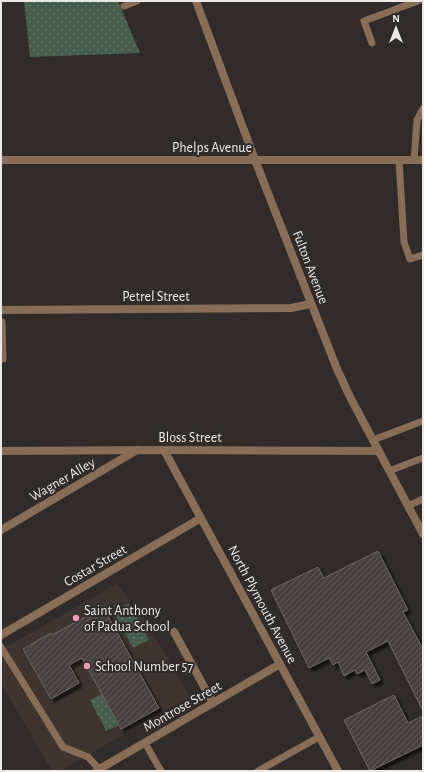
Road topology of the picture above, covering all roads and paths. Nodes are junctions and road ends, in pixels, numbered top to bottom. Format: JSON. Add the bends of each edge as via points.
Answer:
{"nodes":[{"id":1,"x":137,"y":1,"type":"edge"},
{"id":2,"x":196,"y":1,"type":"edge"},
{"id":3,"x":418,"y":1,"type":"edge"},
{"id":4,"x":124,"y":6,"type":"dead end"},
{"id":5,"x":372,"y":43,"type":"dead end"},
{"id":6,"x":423,"y":109,"type":"edge"},
{"id":7,"x":1,"y":160,"type":"edge"},
{"id":8,"x":255,"y":160,"type":"junction"},
{"id":9,"x":399,"y":160,"type":"junction"},
{"id":10,"x":419,"y":160,"type":"edge"},
{"id":11,"x":423,"y":255,"type":"edge"},
{"id":12,"x":311,"y":304,"type":"junction"},
{"id":13,"x":1,"y":310,"type":"edge"},
{"id":14,"x":2,"y":322,"type":"dead end"},
{"id":15,"x":1,"y":359,"type":"edge"},
{"id":16,"x":423,"y":421,"type":"edge"},
{"id":17,"x":373,"y":440,"type":"junction"},
{"id":18,"x":1,"y":450,"type":"edge"},
{"id":19,"x":137,"y":450,"type":"junction"},
{"id":20,"x":164,"y":450,"type":"junction"},
{"id":21,"x":379,"y":451,"type":"junction"},
{"id":22,"x":423,"y":458,"type":"edge"},
{"id":23,"x":389,"y":470,"type":"junction"},
{"id":24,"x":423,"y":499,"type":"edge"},
{"id":25,"x":408,"y":506,"type":"junction"},
{"id":26,"x":202,"y":518,"type":"junction"},
{"id":27,"x":1,"y":530,"type":"edge"},
{"id":28,"x":423,"y":534,"type":"edge"},
{"id":29,"x":174,"y":632,"type":"dead end"},
{"id":30,"x":1,"y":635,"type":"edge"},
{"id":31,"x":1,"y":647,"type":"edge"},
{"id":32,"x":280,"y":664,"type":"junction"},
{"id":33,"x":213,"y":703,"type":"junction"},
{"id":34,"x":319,"y":737,"type":"junction"},
{"id":35,"x":145,"y":743,"type":"junction"},
{"id":36,"x":160,"y":769,"type":"edge"},
{"id":37,"x":98,"y":770,"type":"edge"},
{"id":38,"x":152,"y":771,"type":"edge"},
{"id":39,"x":258,"y":771,"type":"edge"},
{"id":40,"x":338,"y":771,"type":"edge"}],
"edges":[{"from":1,"to":4,"type":"lane"},
{"from":2,"to":8,"type":"street","name":"Fulton Avenue"},
{"from":3,"to":5,"type":"lane","via":[[364,21]]},
{"from":6,"to":10,"type":"lane","via":[[417,120]]},
{"from":7,"to":8,"type":"street","name":"Phelps Avenue"},
{"from":8,"to":9,"type":"street","name":"Phelps Avenue"},
{"from":8,"to":12,"type":"street","name":"Fulton Avenue"},
{"from":9,"to":10,"type":"street","name":"Phelps Avenue"},
{"from":9,"to":11,"type":"lane","via":[[404,242],[410,259]]},
{"from":12,"to":13,"type":"street","name":"Petrel Street","via":[[291,308]]},
{"from":12,"to":17,"type":"street","name":"Fulton Avenue","via":[[350,397]]},
{"from":14,"to":15,"type":"lane"},
{"from":16,"to":17,"type":"lane"},
{"from":17,"to":21,"type":"street","name":"Fulton Avenue"},
{"from":18,"to":19,"type":"street","name":"Bloss Street"},
{"from":19,"to":20,"type":"street","name":"Bloss Street"},
{"from":19,"to":27,"type":"street","name":"Wagner Alley"},
{"from":20,"to":21,"type":"street","name":"Bloss Street"},
{"from":20,"to":26,"type":"street","name":"North Plymouth Avenue"},
{"from":21,"to":23,"type":"street","name":"Fulton Avenue"},
{"from":22,"to":23,"type":"lane"},
{"from":23,"to":25,"type":"street","name":"Fulton Avenue"},
{"from":24,"to":25,"type":"lane"},
{"from":25,"to":28,"type":"street","name":"Fulton Avenue"},
{"from":26,"to":30,"type":"street","name":"Costar Street"},
{"from":26,"to":32,"type":"street","name":"North Plymouth Avenue"},
{"from":29,"to":33,"type":"street"},
{"from":31,"to":37,"type":"lane","via":[[63,747],[88,757]]},
{"from":32,"to":33,"type":"street","name":"Montrose Street"},
{"from":32,"to":34,"type":"street","name":"North Plymouth Avenue"},
{"from":33,"to":35,"type":"street","name":"Montrose Street"},
{"from":34,"to":39,"type":"lane"},
{"from":34,"to":40,"type":"street","name":"North Plymouth Avenue"},
{"from":35,"to":36,"type":"lane"},
{"from":35,"to":37,"type":"street","name":"Montrose Street"},
{"from":36,"to":38,"type":"lane"}]}
